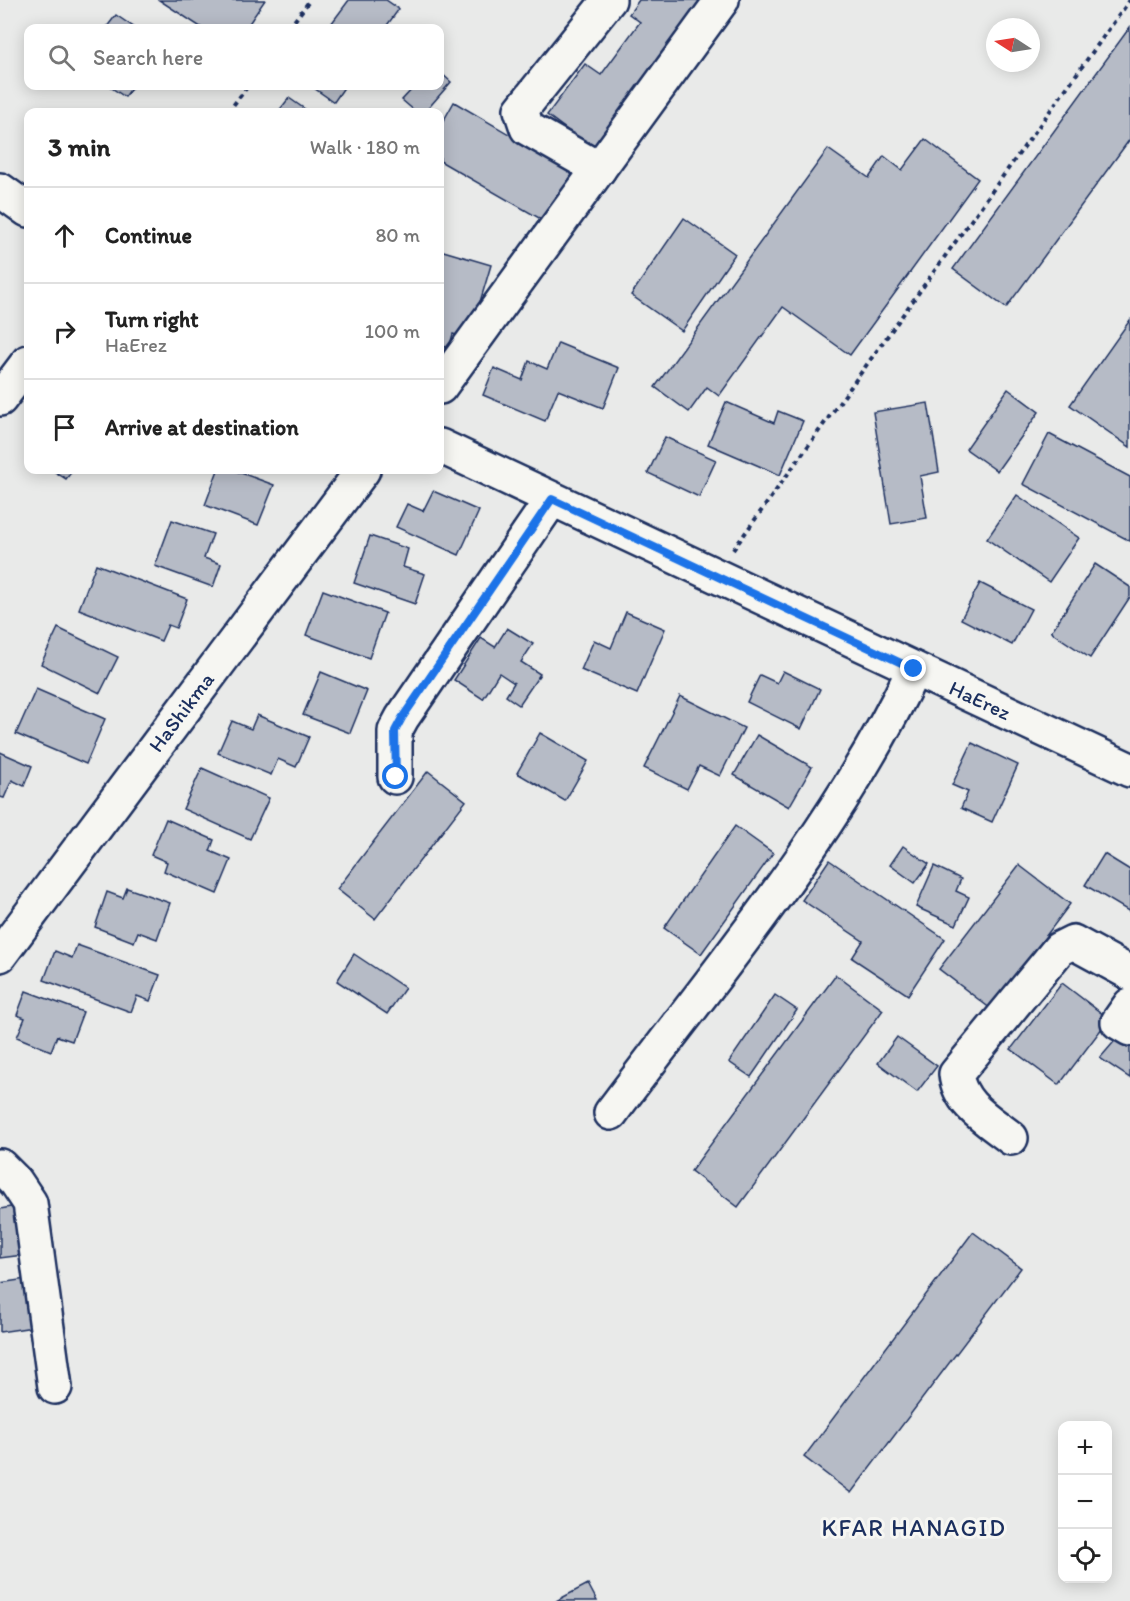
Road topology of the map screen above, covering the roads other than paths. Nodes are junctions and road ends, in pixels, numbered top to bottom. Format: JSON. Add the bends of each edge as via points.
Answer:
{"nodes":[{"id":1,"x":609,"y":0,"type":"edge"},
{"id":2,"x":722,"y":0,"type":"edge"},
{"id":3,"x":599,"y":169,"type":"junction"},
{"id":4,"x":0,"y":189,"type":"edge"},
{"id":5,"x":24,"y":207,"type":"edge"},
{"id":6,"x":24,"y":367,"type":"edge"},
{"id":7,"x":444,"y":382,"type":"edge"},
{"id":8,"x":0,"y":399,"type":"edge"},
{"id":9,"x":444,"y":448,"type":"edge"},
{"id":10,"x":360,"y":474,"type":"edge"},
{"id":11,"x":552,"y":499,"type":"junction"},
{"id":12,"x":914,"y":669,"type":"junction"},
{"id":13,"x":1130,"y":770,"type":"edge"},
{"id":14,"x":396,"y":777,"type":"dead end"},
{"id":15,"x":0,"y":955,"type":"edge"},
{"id":16,"x":1130,"y":973,"type":"edge"},
{"id":17,"x":1130,"y":1005,"type":"edge"},
{"id":18,"x":1130,"y":1029,"type":"edge"},
{"id":19,"x":611,"y":1113,"type":"dead end"},
{"id":20,"x":1011,"y":1138,"type":"dead end"},
{"id":21,"x":0,"y":1166,"type":"edge"},
{"id":22,"x":55,"y":1387,"type":"dead end"}],
"edges":[{"from":1,"to":3,"type":"street","via":[[521,110],[527,128]]},
{"from":2,"to":3,"type":"street"},
{"from":3,"to":7,"type":"street"},
{"from":4,"to":5,"type":"street"},
{"from":6,"to":8,"type":"street"},
{"from":9,"to":11,"type":"street","name":"HaErez"},
{"from":10,"to":15,"type":"street","name":"HaShikma"},
{"from":11,"to":12,"type":"street","name":"HaErez"},
{"from":11,"to":14,"type":"street","via":[[402,718],[395,731]]},
{"from":12,"to":13,"type":"street","name":"HaErez"},
{"from":12,"to":19,"type":"street","via":[[831,817]]},
{"from":16,"to":20,"type":"street","via":[[1073,942],[1059,949],[956,1074],[957,1087],[968,1104]]},
{"from":17,"to":18,"type":"street","via":[[1118,1022]]},
{"from":21,"to":22,"type":"street","via":[[30,1203]]}]}
